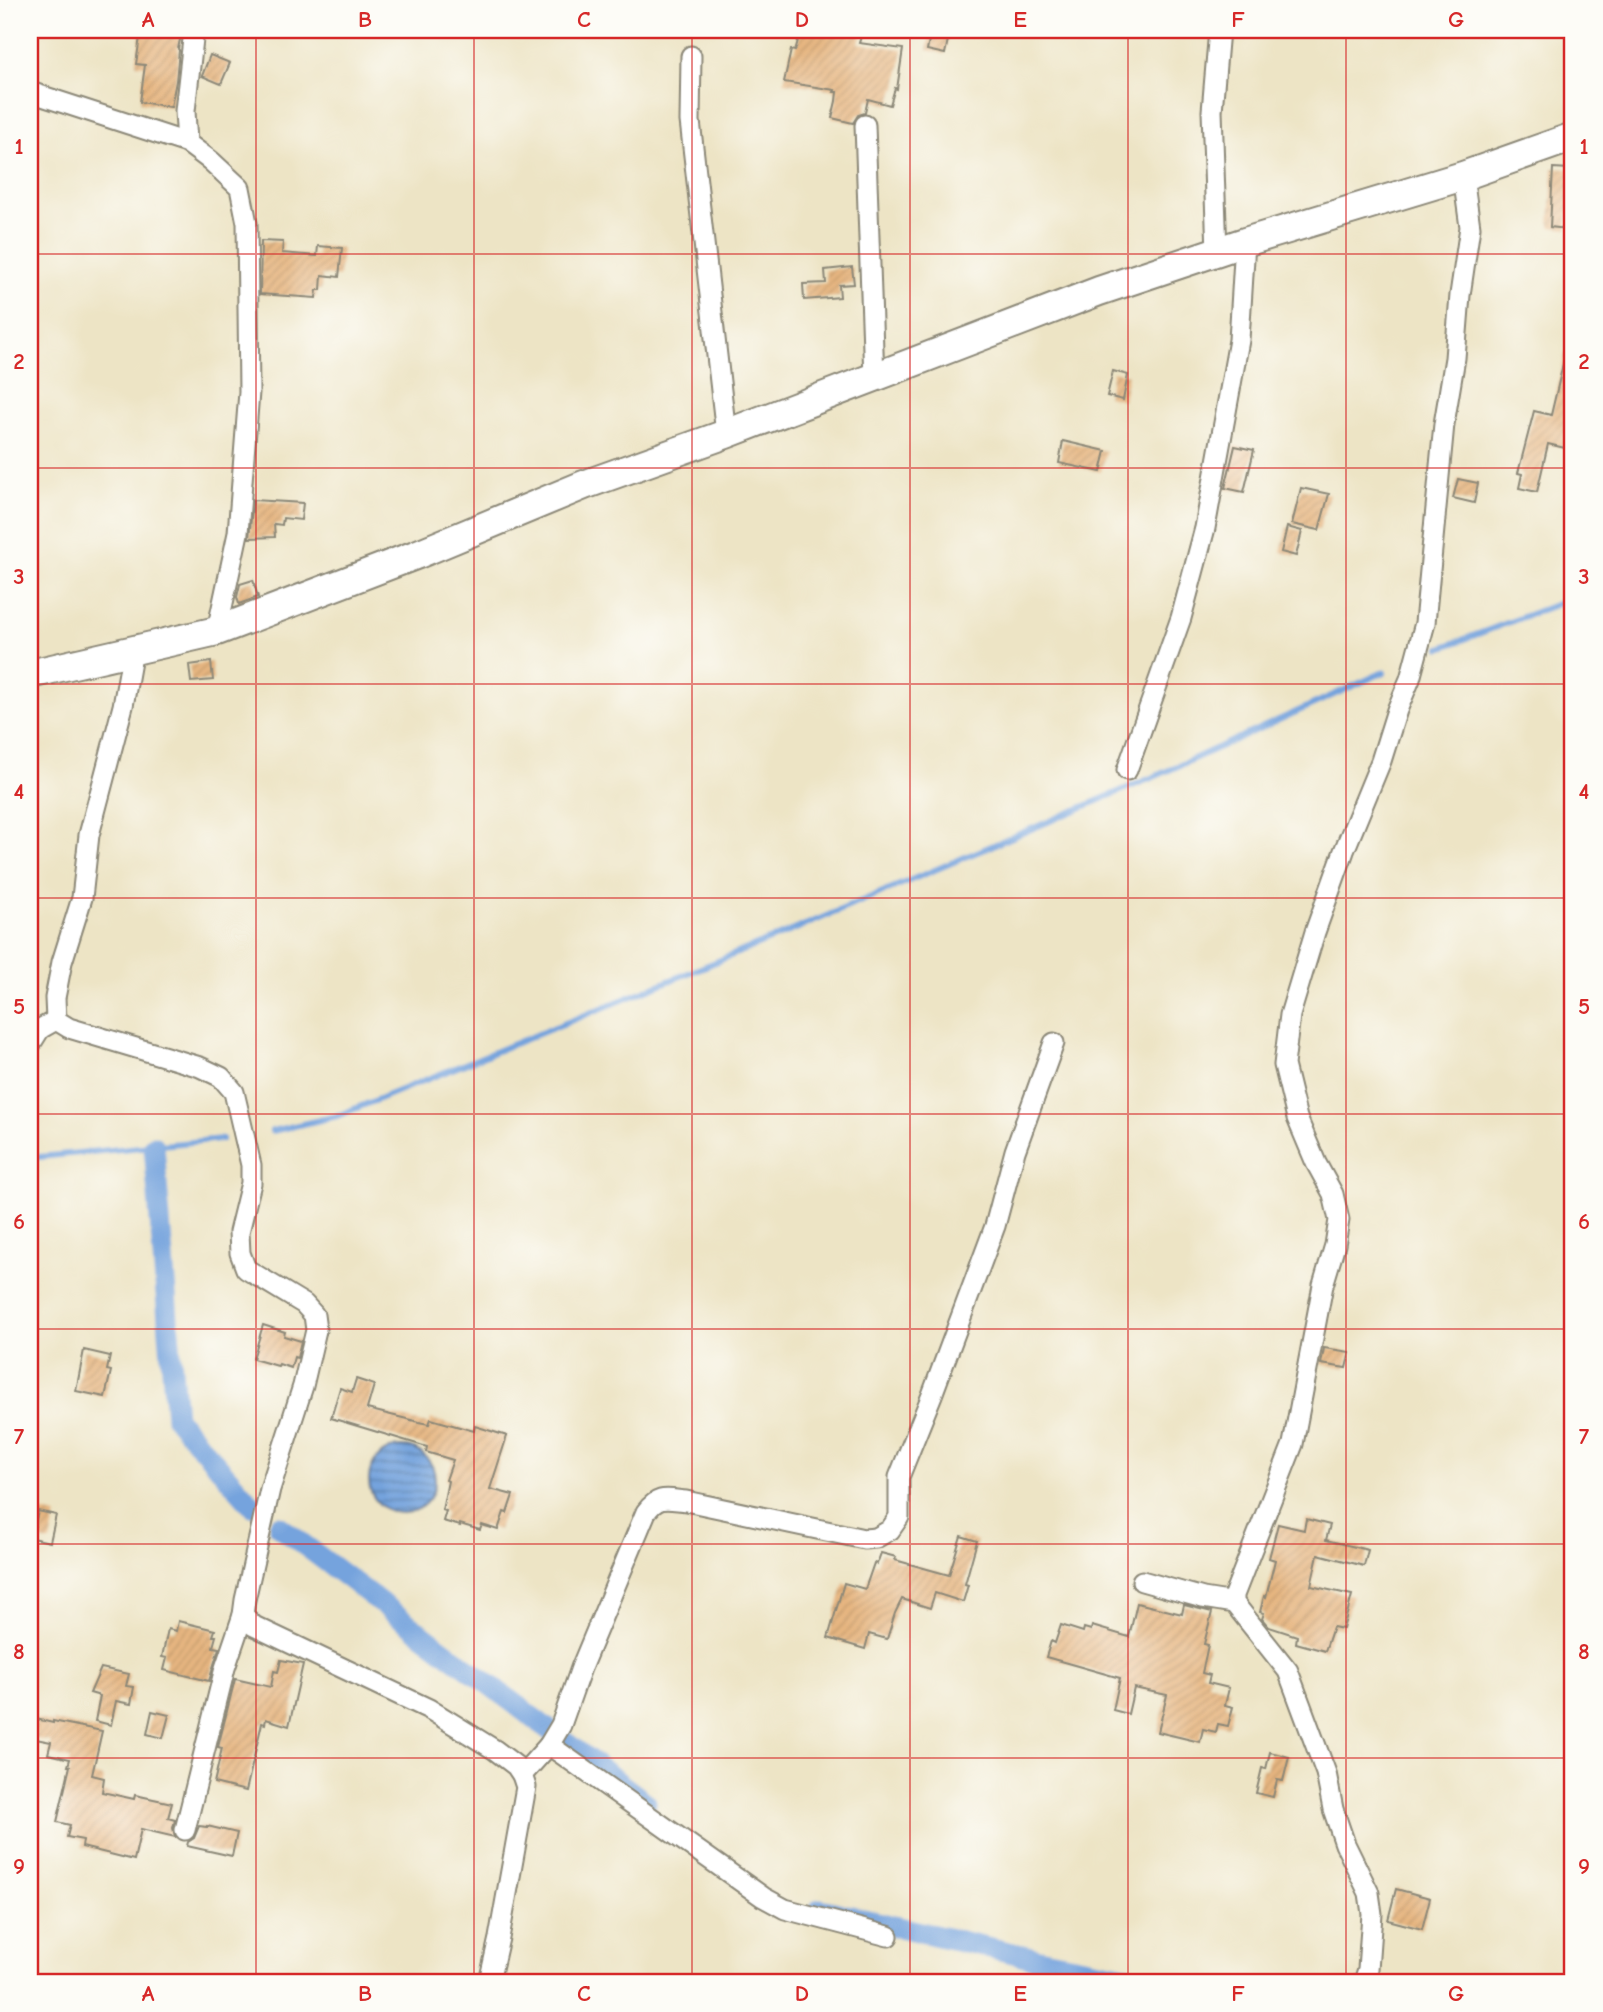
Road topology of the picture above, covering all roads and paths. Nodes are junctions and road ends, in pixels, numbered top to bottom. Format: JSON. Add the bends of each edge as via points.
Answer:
{"nodes":[{"id":1,"x":194,"y":30,"type":"edge"},
{"id":2,"x":1219,"y":30,"type":"edge"},
{"id":3,"x":691,"y":56,"type":"dead end"},
{"id":4,"x":30,"y":92,"type":"edge"},
{"id":5,"x":865,"y":125,"type":"dead end"},
{"id":6,"x":1573,"y":138,"type":"edge"},
{"id":7,"x":187,"y":144,"type":"junction"},
{"id":8,"x":1463,"y":176,"type":"junction"},
{"id":9,"x":1245,"y":242,"type":"junction"},
{"id":10,"x":1217,"y":252,"type":"junction"},
{"id":11,"x":874,"y":378,"type":"junction"},
{"id":12,"x":726,"y":434,"type":"junction"},
{"id":13,"x":217,"y":631,"type":"junction"},
{"id":14,"x":133,"y":650,"type":"junction"},
{"id":15,"x":30,"y":674,"type":"edge"},
{"id":16,"x":1127,"y":770,"type":"dead end"},
{"id":17,"x":56,"y":1020,"type":"junction"},
{"id":18,"x":1054,"y":1043,"type":"dead end"},
{"id":19,"x":30,"y":1045,"type":"edge"},
{"id":20,"x":1142,"y":1581,"type":"dead end"},
{"id":21,"x":1234,"y":1603,"type":"junction"},
{"id":22,"x":243,"y":1615,"type":"junction"},
{"id":23,"x":554,"y":1736,"type":"junction"},
{"id":24,"x":522,"y":1775,"type":"junction"},
{"id":25,"x":185,"y":1830,"type":"dead end"},
{"id":26,"x":888,"y":1936,"type":"dead end"},
{"id":27,"x":489,"y":1982,"type":"edge"},
{"id":28,"x":1364,"y":1982,"type":"edge"}],
"edges":[{"from":1,"to":7,"type":"street","via":[[185,111]]},
{"from":2,"to":10,"type":"street","via":[[1212,111]]},
{"from":3,"to":12,"type":"street","via":[[690,121]]},
{"from":4,"to":7,"type":"street"},
{"from":5,"to":11,"type":"street"},
{"from":6,"to":8,"type":"street"},
{"from":7,"to":13,"type":"street","via":[[240,188],[247,223],[249,392],[237,533]]},
{"from":8,"to":9,"type":"street"},
{"from":8,"to":21,"type":"street","via":[[1470,227],[1444,424],[1425,623],[1381,761],[1315,932],[1290,1015],[1284,1065],[1297,1118],[1334,1194],[1339,1220],[1335,1245],[1293,1444]]},
{"from":9,"to":10,"type":"street"},
{"from":9,"to":16,"type":"street","via":[[1238,340],[1205,528],[1181,618]]},
{"from":10,"to":11,"type":"street","via":[[1098,291]]},
{"from":11,"to":12,"type":"street"},
{"from":12,"to":13,"type":"street","via":[[584,485]]},
{"from":13,"to":14,"type":"street"},
{"from":14,"to":15,"type":"street"},
{"from":14,"to":17,"type":"street","via":[[89,835],[82,898],[62,962]]},
{"from":17,"to":19,"type":"street","via":[[40,1029]]},
{"from":17,"to":22,"type":"street","via":[[221,1077],[234,1093],[251,1165],[239,1232],[246,1269],[304,1304],[314,1315],[316,1330],[303,1386],[270,1489]]},
{"from":18,"to":23,"type":"street","via":[[1015,1151],[995,1226],[899,1477],[899,1517],[890,1530],[864,1539],[686,1501],[653,1502]]},
{"from":20,"to":21,"type":"street"},
{"from":21,"to":28,"type":"street","via":[[1288,1671],[1326,1773],[1345,1844],[1369,1893],[1372,1914]]},
{"from":22,"to":24,"type":"street","via":[[254,1626],[429,1709],[495,1750]]},
{"from":22,"to":25,"type":"street","via":[[225,1668]]},
{"from":23,"to":24,"type":"street"},
{"from":23,"to":26,"type":"street","via":[[763,1897],[785,1909]]},
{"from":24,"to":27,"type":"street","via":[[526,1787]]}]}
